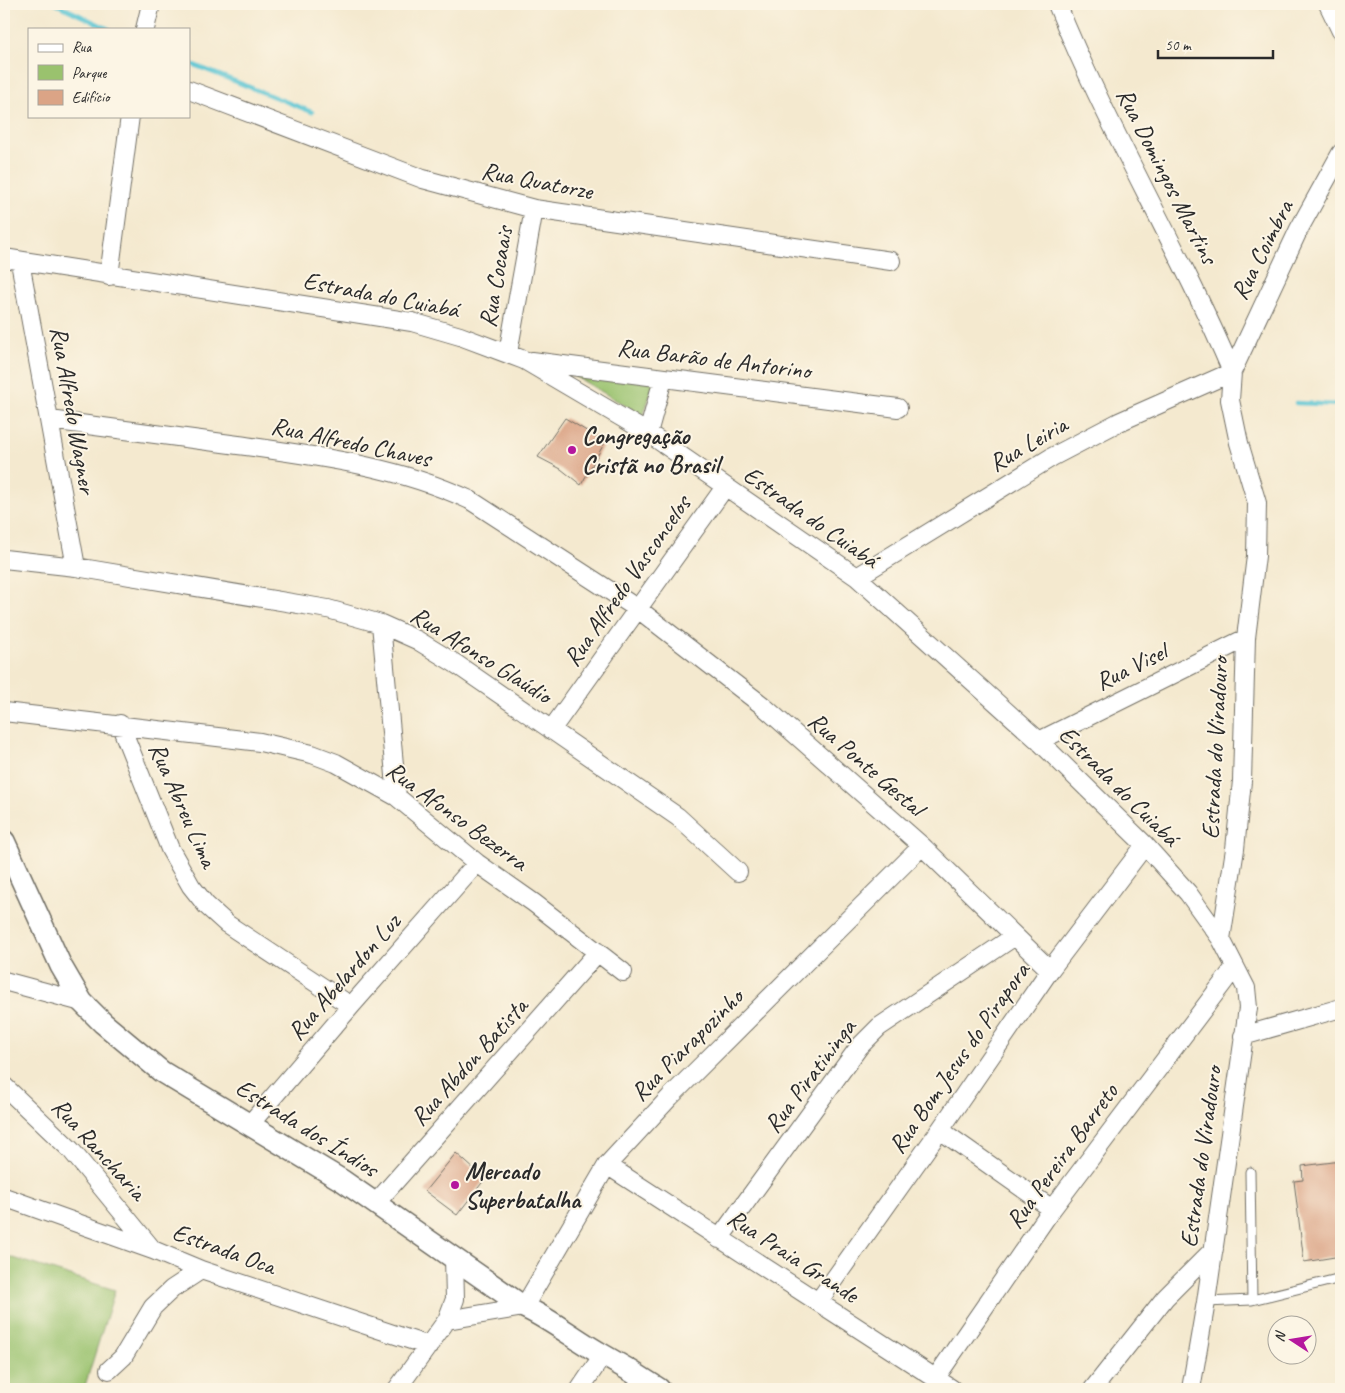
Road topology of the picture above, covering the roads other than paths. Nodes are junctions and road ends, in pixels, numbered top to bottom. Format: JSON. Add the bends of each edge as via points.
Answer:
{"nodes":[{"id":1,"x":151,"y":4,"type":"edge"},
{"id":2,"x":1056,"y":4,"type":"edge"},
{"id":3,"x":1328,"y":4,"type":"edge"},
{"id":4,"x":145,"y":28,"type":"edge"},
{"id":5,"x":1341,"y":32,"type":"edge"},
{"id":6,"x":190,"y":90,"type":"edge"},
{"id":7,"x":130,"y":118,"type":"edge"},
{"id":8,"x":1341,"y":153,"type":"edge"},
{"id":9,"x":534,"y":209,"type":"junction"},
{"id":10,"x":12,"y":260,"type":"edge"},
{"id":11,"x":891,"y":261,"type":"dead end"},
{"id":12,"x":109,"y":276,"type":"junction"},
{"id":13,"x":516,"y":356,"type":"junction"},
{"id":14,"x":1232,"y":372,"type":"junction"},
{"id":15,"x":663,"y":378,"type":"junction"},
{"id":16,"x":898,"y":408,"type":"dead end"},
{"id":17,"x":50,"y":420,"type":"junction"},
{"id":18,"x":648,"y":433,"type":"junction"},
{"id":19,"x":725,"y":487,"type":"junction"},
{"id":20,"x":4,"y":559,"type":"edge"},
{"id":21,"x":76,"y":567,"type":"junction"},
{"id":22,"x":857,"y":577,"type":"junction"},
{"id":23,"x":638,"y":609,"type":"junction"},
{"id":24,"x":381,"y":624,"type":"junction"},
{"id":25,"x":1246,"y":638,"type":"junction"},
{"id":26,"x":4,"y":712,"type":"edge"},
{"id":27,"x":120,"y":724,"type":"junction"},
{"id":28,"x":552,"y":730,"type":"junction"},
{"id":29,"x":1038,"y":741,"type":"junction"},
{"id":30,"x":397,"y":797,"type":"junction"},
{"id":31,"x":4,"y":841,"type":"edge"},
{"id":32,"x":1145,"y":845,"type":"junction"},
{"id":33,"x":922,"y":846,"type":"junction"},
{"id":34,"x":477,"y":863,"type":"junction"},
{"id":35,"x":738,"y":872,"type":"dead end"},
{"id":36,"x":1015,"y":936,"type":"junction"},
{"id":37,"x":1221,"y":939,"type":"junction"},
{"id":38,"x":598,"y":952,"type":"junction"},
{"id":39,"x":1235,"y":967,"type":"junction"},
{"id":40,"x":1050,"y":970,"type":"junction"},
{"id":41,"x":623,"y":972,"type":"dead end"},
{"id":42,"x":4,"y":981,"type":"edge"},
{"id":43,"x":82,"y":1002,"type":"junction"},
{"id":44,"x":351,"y":1006,"type":"junction"},
{"id":45,"x":1341,"y":1008,"type":"edge"},
{"id":46,"x":1243,"y":1036,"type":"junction"},
{"id":47,"x":4,"y":1086,"type":"edge"},
{"id":48,"x":250,"y":1124,"type":"junction"},
{"id":49,"x":940,"y":1130,"type":"junction"},
{"id":50,"x":607,"y":1165,"type":"junction"},
{"id":51,"x":1250,"y":1172,"type":"dead end"},
{"id":52,"x":4,"y":1196,"type":"edge"},
{"id":53,"x":375,"y":1204,"type":"junction"},
{"id":54,"x":1052,"y":1209,"type":"junction"},
{"id":55,"x":719,"y":1239,"type":"junction"},
{"id":56,"x":1214,"y":1249,"type":"junction"},
{"id":57,"x":153,"y":1250,"type":"junction"},
{"id":58,"x":454,"y":1257,"type":"junction"},
{"id":59,"x":201,"y":1270,"type":"junction"},
{"id":60,"x":1341,"y":1278,"type":"edge"},
{"id":61,"x":1252,"y":1300,"type":"junction"},
{"id":62,"x":818,"y":1302,"type":"junction"},
{"id":63,"x":1206,"y":1302,"type":"junction"},
{"id":64,"x":524,"y":1307,"type":"junction"},
{"id":65,"x":448,"y":1320,"type":"junction"},
{"id":66,"x":429,"y":1346,"type":"junction"},
{"id":67,"x":604,"y":1355,"type":"junction"},
{"id":68,"x":109,"y":1370,"type":"dead end"},
{"id":69,"x":935,"y":1379,"type":"junction"},
{"id":70,"x":396,"y":1389,"type":"edge"},
{"id":71,"x":580,"y":1389,"type":"edge"},
{"id":72,"x":660,"y":1389,"type":"edge"},
{"id":73,"x":952,"y":1389,"type":"edge"},
{"id":74,"x":1093,"y":1389,"type":"edge"},
{"id":75,"x":1191,"y":1389,"type":"edge"}],
"edges":[{"from":1,"to":4,"type":"street"},
{"from":2,"to":14,"type":"street","name":"Rua Domingos Martins","via":[[1077,53],[1170,236]]},
{"from":3,"to":5,"type":"street"},
{"from":6,"to":9,"type":"street","name":"Rua Quatorze","via":[[423,179]]},
{"from":7,"to":12,"type":"street"},
{"from":8,"to":14,"type":"street","name":"Rua Coimbra","via":[[1299,229]]},
{"from":9,"to":11,"type":"street","name":"Rua Quatorze"},
{"from":9,"to":13,"type":"street","name":"Rua Cocaais"},
{"from":10,"to":12,"type":"street","name":"Estrada do Cuiabá"},
{"from":10,"to":17,"type":"street","name":"Rua Alfredo Wagner"},
{"from":12,"to":13,"type":"street","name":"Estrada do Cuiabá","via":[[412,322]]},
{"from":13,"to":15,"type":"street","name":"Rua Barão de Antorino"},
{"from":13,"to":18,"type":"street","name":"Estrada do Cuiabá"},
{"from":14,"to":22,"type":"street","name":"Rua Leiria","via":[[1119,422],[1052,457]]},
{"from":14,"to":25,"type":"street","name":"Estrada do Viradouro","via":[[1230,400],[1257,503],[1256,556]]},
{"from":15,"to":16,"type":"street","name":"Rua Barão de Antorino"},
{"from":15,"to":18,"type":"street"},
{"from":17,"to":21,"type":"street","name":"Rua Alfredo Wagner"},
{"from":17,"to":23,"type":"street","name":"Rua Alfredo Chaves","via":[[269,449],[372,466],[410,476],[470,500]]},
{"from":18,"to":19,"type":"street","name":"Estrada do Cuiabá"},
{"from":19,"to":22,"type":"street","name":"Estrada do Cuiabá"},
{"from":19,"to":23,"type":"street","name":"Rua Alfredo Vasconcelos"},
{"from":20,"to":21,"type":"street","name":"Rua Afonso Glaúdio"},
{"from":21,"to":24,"type":"street","name":"Rua Afonso Glaúdio","via":[[328,609]]},
{"from":22,"to":29,"type":"street","name":"Estrada do Cuiabá"},
{"from":23,"to":28,"type":"street","name":"Rua Alfredo Vasconcelos"},
{"from":23,"to":33,"type":"street","name":"Rua Ponte Gestal","via":[[762,705]]},
{"from":24,"to":28,"type":"street","name":"Rua Afonso Glaúdio","via":[[417,640],[456,664]]},
{"from":24,"to":30,"type":"street"},
{"from":25,"to":29,"type":"street","name":"Rua Visel"},
{"from":25,"to":37,"type":"street","name":"Estrada do Viradouro","via":[[1242,781]]},
{"from":26,"to":27,"type":"street","name":"Rua Afonso Bezerra"},
{"from":27,"to":30,"type":"street","name":"Rua Afonso Bezerra","via":[[295,749],[336,764]]},
{"from":27,"to":44,"type":"street","name":"Rua Abreu Lima","via":[[170,848],[191,886],[206,905],[242,935]]},
{"from":28,"to":35,"type":"street","name":"Rua Afonso Glaúdio","via":[[678,817]]},
{"from":29,"to":32,"type":"street","name":"Estrada do Cuiabá"},
{"from":30,"to":34,"type":"street","name":"Rua Afonso Bezerra"},
{"from":31,"to":43,"type":"street","name":"Estrada dos Índios","via":[[61,966]]},
{"from":32,"to":37,"type":"street","name":"Estrada do Cuiabá","via":[[1188,893]]},
{"from":32,"to":40,"type":"street","name":"Rua Bom Jesus do Pirapora"},
{"from":33,"to":36,"type":"street","name":"Rua Ponte Gestal"},
{"from":33,"to":50,"type":"street","name":"Rua Piarapozinho","via":[[670,1097]]},
{"from":34,"to":38,"type":"street","name":"Rua Afonso Bezerra"},
{"from":34,"to":44,"type":"street","name":"Rua Abelardon Luz"},
{"from":36,"to":40,"type":"street","name":"Rua Ponte Gestal"},
{"from":36,"to":55,"type":"street","name":"Rua Piratininga","via":[[879,1027],[860,1047]]},
{"from":37,"to":39,"type":"street","name":"Estrada do Viradouro"},
{"from":38,"to":41,"type":"street","name":"Rua Afonso Bezerra"},
{"from":38,"to":53,"type":"street","name":"Rua Abdon Batista"},
{"from":39,"to":46,"type":"street","name":"Estrada do Viradouro","via":[[1246,988],[1248,1008]]},
{"from":39,"to":54,"type":"street","name":"Rua Pereira Barreto"},
{"from":40,"to":49,"type":"street","name":"Rua Bom Jesus do Pirapora"},
{"from":42,"to":43,"type":"street"},
{"from":43,"to":48,"type":"street","name":"Estrada dos Índios","via":[[162,1072]]},
{"from":44,"to":48,"type":"street","name":"Rua Abelardon Luz"},
{"from":45,"to":46,"type":"street"},
{"from":46,"to":56,"type":"street","name":"Estrada do Viradouro"},
{"from":47,"to":57,"type":"street","name":"Rua Rancharia","via":[[71,1150]]},
{"from":48,"to":53,"type":"street","name":"Estrada dos Índios"},
{"from":49,"to":54,"type":"street"},
{"from":49,"to":62,"type":"street","name":"Rua Bom Jesus do Pirapora"},
{"from":50,"to":55,"type":"street","name":"Rua Praia Grande"},
{"from":50,"to":64,"type":"street","name":"Rua Piarapozinho"},
{"from":51,"to":61,"type":"lane"},
{"from":52,"to":57,"type":"street","name":"Estrada Oca"},
{"from":53,"to":58,"type":"street","name":"Estrada dos Índios"},
{"from":54,"to":69,"type":"street","name":"Rua Pereira Barreto"},
{"from":55,"to":62,"type":"street","name":"Rua Praia Grande"},
{"from":56,"to":63,"type":"street","name":"Estrada do Viradouro"},
{"from":56,"to":74,"type":"street","via":[[1165,1298]]},
{"from":57,"to":59,"type":"street","name":"Estrada Oca"},
{"from":58,"to":64,"type":"street","name":"Estrada dos Índios"},
{"from":58,"to":65,"type":"street","via":[[455,1299]]},
{"from":59,"to":66,"type":"street","name":"Estrada Oca"},
{"from":59,"to":68,"type":"street","via":[[172,1289],[153,1307],[124,1357]]},
{"from":60,"to":61,"type":"lane"},
{"from":61,"to":63,"type":"lane"},
{"from":62,"to":69,"type":"street","name":"Rua Praia Grande"},
{"from":63,"to":75,"type":"street","name":"Estrada do Viradouro"},
{"from":64,"to":65,"type":"street"},
{"from":64,"to":67,"type":"street","name":"Estrada dos Índios"},
{"from":65,"to":66,"type":"street"},
{"from":66,"to":70,"type":"street"},
{"from":67,"to":71,"type":"street"},
{"from":67,"to":72,"type":"street","name":"Estrada dos Índios"},
{"from":69,"to":73,"type":"street","name":"Rua Praia Grande"}]}
